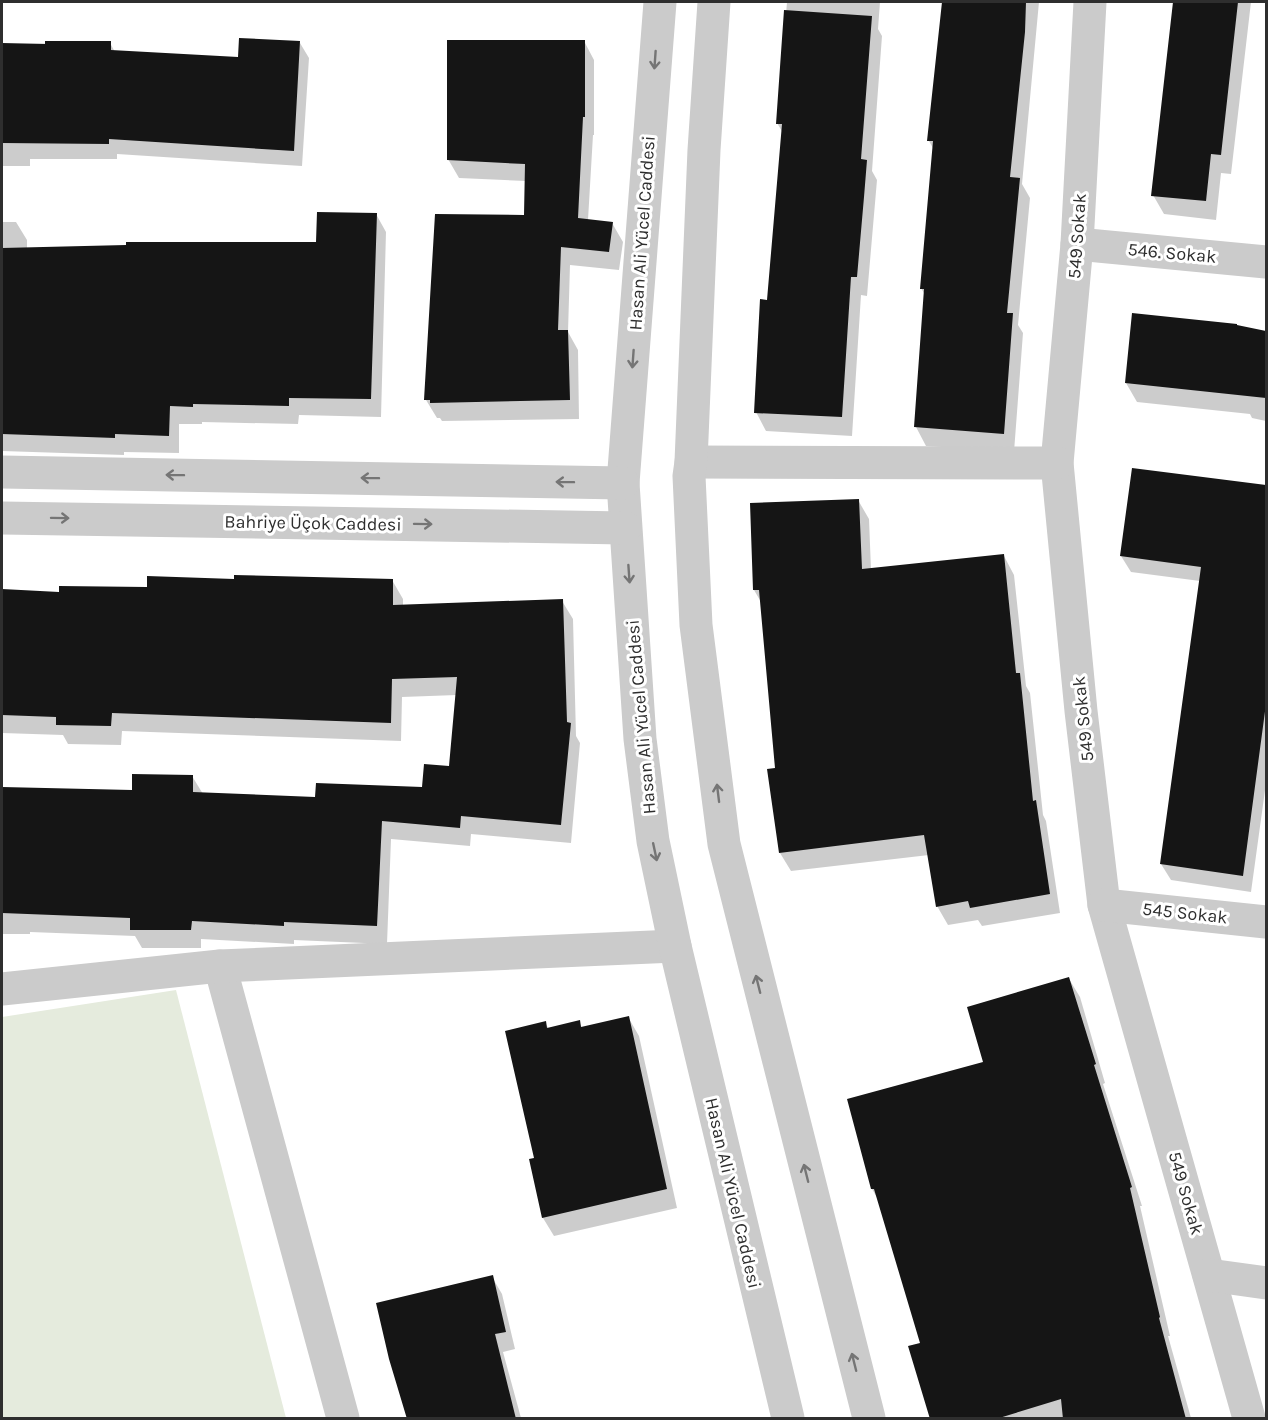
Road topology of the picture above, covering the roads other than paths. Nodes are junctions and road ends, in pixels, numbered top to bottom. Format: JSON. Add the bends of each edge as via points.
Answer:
{"nodes":[{"id":1,"x":660,"y":2,"type":"edge"},
{"id":2,"x":714,"y":2,"type":"edge"},
{"id":3,"x":1090,"y":2,"type":"edge"},
{"id":4,"x":1077,"y":244,"type":"junction"},
{"id":5,"x":1266,"y":262,"type":"edge"},
{"id":6,"x":691,"y":462,"type":"junction"},
{"id":7,"x":1057,"y":463,"type":"junction"},
{"id":8,"x":2,"y":472,"type":"edge"},
{"id":9,"x":623,"y":483,"type":"junction"},
{"id":10,"x":2,"y":518,"type":"edge"},
{"id":11,"x":625,"y":528,"type":"junction"},
{"id":12,"x":1104,"y":905,"type":"junction"},
{"id":13,"x":1266,"y":922,"type":"edge"},
{"id":14,"x":675,"y":946,"type":"junction"},
{"id":15,"x":220,"y":966,"type":"junction"},
{"id":16,"x":2,"y":989,"type":"edge"},
{"id":17,"x":1209,"y":1275,"type":"junction"},
{"id":18,"x":1266,"y":1283,"type":"edge"},
{"id":19,"x":343,"y":1419,"type":"edge"},
{"id":20,"x":788,"y":1419,"type":"edge"},
{"id":21,"x":869,"y":1419,"type":"edge"},
{"id":22,"x":1249,"y":1419,"type":"edge"}],
"edges":[{"from":1,"to":9,"type":"street","name":"Hasan Ali Yücel Caddesi","one_way":true},
{"from":2,"to":6,"type":"street"},
{"from":3,"to":4,"type":"street","name":"549 Sokak"},
{"from":4,"to":5,"type":"street","name":"546. Sokak"},
{"from":4,"to":7,"type":"street","name":"549 Sokak"},
{"from":6,"to":7,"type":"street"},
{"from":21,"to":6,"type":"street","one_way":true,"via":[[724,844],[696,625],[689,500]]},
{"from":7,"to":12,"type":"street","name":"549 Sokak"},
{"from":9,"to":8,"type":"street","one_way":true},
{"from":9,"to":11,"type":"street","name":"Hasan Ali Yücel Caddesi"},
{"from":10,"to":11,"type":"street","name":"Bahriye Üçok Caddesi","one_way":true},
{"from":11,"to":14,"type":"street","name":"Hasan Ali Yücel Caddesi","one_way":true,"via":[[640,739],[653,841]]},
{"from":12,"to":13,"type":"street","name":"545 Sokak"},
{"from":12,"to":17,"type":"street","name":"549 Sokak"},
{"from":14,"to":15,"type":"street"},
{"from":14,"to":20,"type":"street","name":"Hasan Ali Yücel Caddesi"},
{"from":15,"to":16,"type":"street"},
{"from":15,"to":19,"type":"street"},
{"from":17,"to":18,"type":"street"},
{"from":17,"to":22,"type":"street","name":"549 Sokak"}]}
